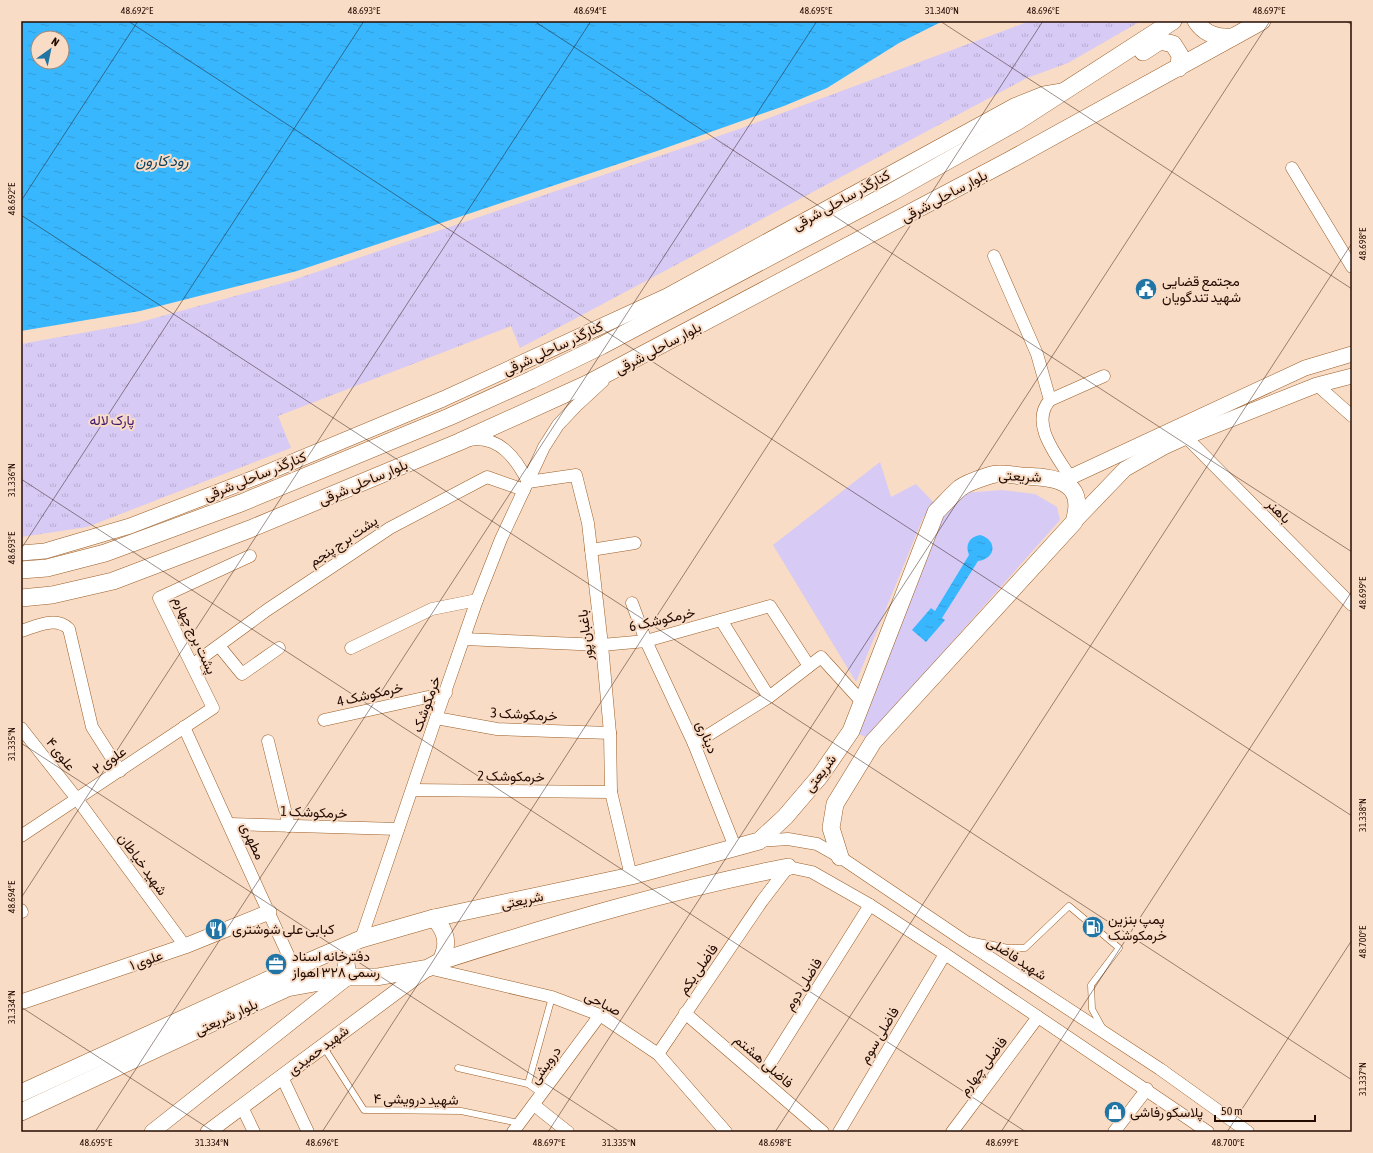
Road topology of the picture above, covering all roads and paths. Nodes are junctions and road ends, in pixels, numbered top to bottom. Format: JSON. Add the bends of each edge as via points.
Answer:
{"nodes":[{"id":1,"x":1173,"y":21,"type":"edge"},
{"id":2,"x":1196,"y":21,"type":"edge"},
{"id":3,"x":1262,"y":21,"type":"edge"},
{"id":4,"x":1233,"y":37,"type":"junction"},
{"id":5,"x":1179,"y":68,"type":"junction"},
{"id":6,"x":1079,"y":80,"type":"junction"},
{"id":7,"x":1062,"y":91,"type":"junction"},
{"id":8,"x":1292,"y":168,"type":"dead end"},
{"id":9,"x":994,"y":256,"type":"dead end"},
{"id":10,"x":1352,"y":267,"type":"edge"},
{"id":11,"x":1352,"y":354,"type":"edge"},
{"id":12,"x":524,"y":360,"type":"junction"},
{"id":13,"x":1306,"y":368,"type":"junction"},
{"id":14,"x":615,"y":371,"type":"junction"},
{"id":15,"x":1104,"y":376,"type":"dead end"},
{"id":16,"x":1352,"y":376,"type":"edge"},
{"id":17,"x":531,"y":380,"type":"junction"},
{"id":18,"x":1317,"y":385,"type":"junction"},
{"id":19,"x":1050,"y":400,"type":"junction"},
{"id":20,"x":1352,"y":416,"type":"edge"},
{"id":21,"x":1186,"y":437,"type":"junction"},
{"id":22,"x":459,"y":442,"type":"junction"},
{"id":23,"x":1066,"y":479,"type":"junction"},
{"id":24,"x":526,"y":486,"type":"junction"},
{"id":25,"x":1074,"y":522,"type":"junction"},
{"id":26,"x":635,"y":543,"type":"dead end"},
{"id":27,"x":591,"y":550,"type":"junction"},
{"id":28,"x":21,"y":553,"type":"edge"},
{"id":29,"x":250,"y":556,"type":"dead end"},
{"id":30,"x":21,"y":570,"type":"edge"},
{"id":31,"x":21,"y":598,"type":"edge"},
{"id":32,"x":477,"y":600,"type":"junction"},
{"id":33,"x":632,"y":603,"type":"dead end"},
{"id":34,"x":1352,"y":605,"type":"edge"},
{"id":35,"x":721,"y":620,"type":"junction"},
{"id":36,"x":21,"y":631,"type":"edge"},
{"id":37,"x":464,"y":639,"type":"junction"},
{"id":38,"x":646,"y":641,"type":"junction"},
{"id":39,"x":602,"y":645,"type":"junction"},
{"id":40,"x":219,"y":646,"type":"junction"},
{"id":41,"x":279,"y":648,"type":"dead end"},
{"id":42,"x":351,"y":648,"type":"dead end"},
{"id":43,"x":192,"y":665,"type":"junction"},
{"id":44,"x":809,"y":666,"type":"junction"},
{"id":45,"x":446,"y":692,"type":"junction"},
{"id":46,"x":769,"y":697,"type":"junction"},
{"id":47,"x":862,"y":702,"type":"junction"},
{"id":48,"x":213,"y":708,"type":"joint"},
{"id":49,"x":436,"y":718,"type":"junction"},
{"id":50,"x":324,"y":720,"type":"dead end"},
{"id":51,"x":184,"y":727,"type":"junction"},
{"id":52,"x":21,"y":728,"type":"edge"},
{"id":53,"x":610,"y":733,"type":"junction"},
{"id":54,"x":268,"y":741,"type":"dead end"},
{"id":55,"x":694,"y":744,"type":"junction"},
{"id":56,"x":120,"y":771,"type":"junction"},
{"id":57,"x":412,"y":790,"type":"junction"},
{"id":58,"x":611,"y":792,"type":"junction"},
{"id":59,"x":77,"y":799,"type":"junction"},
{"id":60,"x":229,"y":824,"type":"junction"},
{"id":61,"x":289,"y":826,"type":"junction"},
{"id":62,"x":398,"y":829,"type":"junction"},
{"id":63,"x":21,"y":836,"type":"edge"},
{"id":64,"x":759,"y":841,"type":"junction"},
{"id":65,"x":735,"y":847,"type":"junction"},
{"id":66,"x":840,"y":857,"type":"junction"},
{"id":67,"x":788,"y":867,"type":"junction"},
{"id":68,"x":631,"y":876,"type":"junction"},
{"id":69,"x":742,"y":876,"type":"junction"},
{"id":70,"x":762,"y":900,"type":"junction"},
{"id":71,"x":870,"y":905,"type":"junction"},
{"id":72,"x":269,"y":912,"type":"junction"},
{"id":73,"x":434,"y":918,"type":"junction"},
{"id":74,"x":960,"y":938,"type":"junction"},
{"id":75,"x":355,"y":942,"type":"junction"},
{"id":76,"x":185,"y":946,"type":"junction"},
{"id":77,"x":945,"y":954,"type":"junction"},
{"id":78,"x":434,"y":965,"type":"junction"},
{"id":79,"x":294,"y":968,"type":"junction"},
{"id":80,"x":348,"y":977,"type":"junction"},
{"id":81,"x":552,"y":997,"type":"junction"},
{"id":82,"x":21,"y":1002,"type":"edge"},
{"id":83,"x":685,"y":1014,"type":"junction"},
{"id":84,"x":600,"y":1016,"type":"junction"},
{"id":85,"x":1038,"y":1017,"type":"junction"},
{"id":86,"x":1106,"y":1034,"type":"junction"},
{"id":87,"x":323,"y":1046,"type":"junction"},
{"id":88,"x":658,"y":1054,"type":"junction"},
{"id":89,"x":458,"y":1068,"type":"dead end"},
{"id":90,"x":282,"y":1077,"type":"junction"},
{"id":91,"x":761,"y":1078,"type":"junction"},
{"id":92,"x":528,"y":1084,"type":"junction"},
{"id":93,"x":1148,"y":1089,"type":"junction"},
{"id":94,"x":21,"y":1093,"type":"edge"},
{"id":95,"x":542,"y":1094,"type":"junction"},
{"id":96,"x":534,"y":1105,"type":"junction"},
{"id":97,"x":242,"y":1107,"type":"junction"},
{"id":98,"x":21,"y":1112,"type":"edge"},
{"id":99,"x":516,"y":1128,"type":"edge"},
{"id":100,"x":152,"y":1132,"type":"edge"},
{"id":101,"x":208,"y":1132,"type":"edge"},
{"id":102,"x":254,"y":1132,"type":"edge"},
{"id":103,"x":308,"y":1132,"type":"edge"},
{"id":104,"x":568,"y":1132,"type":"edge"},
{"id":105,"x":726,"y":1132,"type":"edge"},
{"id":106,"x":823,"y":1132,"type":"edge"},
{"id":107,"x":839,"y":1132,"type":"edge"},
{"id":108,"x":952,"y":1132,"type":"edge"},
{"id":109,"x":1114,"y":1132,"type":"edge"},
{"id":110,"x":1208,"y":1132,"type":"edge"},
{"id":111,"x":1248,"y":1132,"type":"edge"}],
"edges":[{"from":1,"to":6,"type":"main road","name":"بلوار ساحلی شرقی"},
{"from":2,"to":4,"type":"main road","via":[[1206,33],[1219,38]]},
{"from":3,"to":4,"type":"main road","name":"بلوار ساحلی شرقی"},
{"from":4,"to":5,"type":"main road","name":"بلوار ساحلی شرقی"},
{"from":5,"to":6,"type":"main road","via":[[1181,61],[1178,49],[1172,44],[1160,41],[1108,72]]},
{"from":5,"to":14,"type":"main road","name":"بلوار ساحلی شرقی"},
{"from":6,"to":7,"type":"main road","name":"بلوار ساحلی شرقی"},
{"from":7,"to":12,"type":"street","name":"کنارگذر ساحلی شرقی","via":[[1044,94],[1014,106],[667,296]]},
{"from":7,"to":17,"type":"main road","name":"بلوار ساحلی شرقی","via":[[1018,121],[892,192],[601,346]]},
{"from":8,"to":10,"type":"street"},
{"from":9,"to":19,"type":"street","via":[[1037,354]]},
{"from":11,"to":13,"type":"street"},
{"from":12,"to":17,"type":"street"},
{"from":12,"to":28,"type":"street","name":"کنارگذر ساحلی شرقی","via":[[443,399],[130,526],[45,551]]},
{"from":13,"to":18,"type":"street"},
{"from":13,"to":23,"type":"street"},
{"from":14,"to":22,"type":"main road","name":"بلوار ساحلی شرقی"},
{"from":14,"to":24,"type":"street","name":"خرمکوشک","via":[[558,425],[544,447]]},
{"from":15,"to":19,"type":"street"},
{"from":16,"to":18,"type":"street","name":"شریعتی"},
{"from":17,"to":30,"type":"main road","name":"بلوار ساحلی شرقی","via":[[449,417],[234,506],[105,553],[47,568]]},
{"from":18,"to":20,"type":"street"},
{"from":18,"to":21,"type":"street","name":"شریعتی"},
{"from":19,"to":23,"type":"street","via":[[1044,407],[1043,425]]},
{"from":21,"to":25,"type":"street","name":"شریعتی","via":[[1125,469]]},
{"from":21,"to":34,"type":"street","name":"باهنر"},
{"from":22,"to":24,"type":"street","via":[[477,439],[496,443],[511,453]]},
{"from":22,"to":31,"type":"main road","name":"بلوار ساحلی شرقی","via":[[250,529],[113,581],[52,595]]},
{"from":23,"to":25,"type":"main road","name":"شریعتی","via":[[1076,499],[1078,511]]},
{"from":23,"to":47,"type":"main road","name":"شریعتی","via":[[993,474],[961,488],[936,512]]},
{"from":24,"to":27,"type":"street","name":"باغبان پور","via":[[576,475],[588,524]]},
{"from":24,"to":32,"type":"street","name":"خرمکوشک","via":[[501,539]]},
{"from":24,"to":40,"type":"street","name":"پشت برج پنجم","via":[[487,477],[390,528],[267,610]]},
{"from":25,"to":66,"type":"main road","name":"شریعتی","via":[[873,742],[835,804],[831,828]]},
{"from":26,"to":27,"type":"street"},
{"from":27,"to":39,"type":"street","name":"باغبان پور"},
{"from":29,"to":43,"type":"street","name":"پشت برج چهارم","via":[[160,598]]},
{"from":32,"to":37,"type":"street","name":"خرمکوشک"},
{"from":32,"to":42,"type":"street","via":[[432,609]]},
{"from":33,"to":38,"type":"street","name":"دیناری"},
{"from":35,"to":38,"type":"street","name":"خرمکوشک 6"},
{"from":35,"to":44,"type":"street","name":"خرمکوشک 6","via":[[770,606]]},
{"from":35,"to":46,"type":"street"},
{"from":36,"to":56,"type":"street","via":[[55,622],[64,624],[69,629],[92,727]]},
{"from":37,"to":39,"type":"street","name":"خرمکوشک 6"},
{"from":37,"to":45,"type":"street","name":"خرمکوشک"},
{"from":38,"to":39,"type":"street","name":"خرمکوشک 6"},
{"from":38,"to":55,"type":"street","name":"دیناری"},
{"from":39,"to":53,"type":"street","name":"باغبان پور"},
{"from":40,"to":41,"type":"street","via":[[242,674]]},
{"from":40,"to":43,"type":"street","name":"پشت برج پنجم"},
{"from":43,"to":48,"type":"street","name":"پشت برج چهارم"},
{"from":44,"to":46,"type":"street"},
{"from":44,"to":47,"type":"street","via":[[820,657]]},
{"from":45,"to":49,"type":"street","name":"خرمکوشک"},
{"from":45,"to":50,"type":"street","name":"خرمکوشک 4"},
{"from":46,"to":55,"type":"street"},
{"from":47,"to":64,"type":"main road","name":"شریعتی","via":[[851,731],[820,776],[786,817]]},
{"from":48,"to":51,"type":"street","name":"علوی ۲"},
{"from":49,"to":53,"type":"street","name":"خرمکوشک 3","via":[[497,729]]},
{"from":49,"to":57,"type":"street","name":"خرمکوشک"},
{"from":51,"to":56,"type":"street","name":"علوی ۲"},
{"from":51,"to":60,"type":"street","name":"مطهری"},
{"from":52,"to":59,"type":"street","name":"علوی ۴"},
{"from":53,"to":58,"type":"street","name":"باغبان پور"},
{"from":54,"to":61,"type":"street"},
{"from":55,"to":65,"type":"street","name":"دیناری"},
{"from":56,"to":59,"type":"street","name":"علوی ۲"},
{"from":57,"to":58,"type":"street","name":"خرمکوشک 2"},
{"from":57,"to":62,"type":"street","name":"خرمکوشک"},
{"from":58,"to":68,"type":"street","name":"باغبان پور"},
{"from":59,"to":63,"type":"street","name":"علوی ۲"},
{"from":59,"to":76,"type":"street","name":"شهید خیاطان"},
{"from":60,"to":61,"type":"street","name":"خرمکوشک 1"},
{"from":60,"to":72,"type":"street","name":"مطهری"},
{"from":61,"to":62,"type":"street","name":"خرمکوشک 1"},
{"from":62,"to":75,"type":"street","name":"خرمکوشک"},
{"from":64,"to":65,"type":"main road","name":"شریعتی"},
{"from":64,"to":66,"type":"street","name":"شهید فاضلی","via":[[788,839],[817,844]]},
{"from":65,"to":68,"type":"main road","name":"شریعتی"},
{"from":66,"to":74,"type":"street","name":"شهید فاضلی"},
{"from":67,"to":69,"type":"main road"},
{"from":67,"to":70,"type":"street","name":"فاضلی یکم"},
{"from":67,"to":71,"type":"street","via":[[812,872]]},
{"from":68,"to":73,"type":"main road","name":"شریعتی"},
{"from":69,"to":70,"type":"street","via":[[759,879],[763,884]]},
{"from":69,"to":78,"type":"main road","via":[[578,918]]},
{"from":70,"to":83,"type":"street","name":"فاضلی یکم"},
{"from":71,"to":77,"type":"street"},
{"from":71,"to":91,"type":"street","name":"فاضلی دوم"},
{"from":72,"to":76,"type":"street","name":"علوی ۱"},
{"from":72,"to":79,"type":"street","name":"مطهری"},
{"from":73,"to":75,"type":"main road","name":"بلوار شریعتی"},
{"from":73,"to":78,"type":"main road","via":[[442,927],[446,938],[446,950]]},
{"from":74,"to":86,"type":"street","name":"شهید فاضلی"},
{"from":74,"to":86,"type":"lane","via":[[1008,948],[1025,948],[1069,906],[1119,948],[1091,985],[1092,1009]]},
{"from":75,"to":79,"type":"main road","name":"بلوار شریعتی"},
{"from":75,"to":80,"type":"main road","via":[[346,963]]},
{"from":76,"to":82,"type":"street","name":"علوی ۱"},
{"from":77,"to":85,"type":"street"},
{"from":77,"to":107,"type":"street","name":"فاضلی سوم"},
{"from":78,"to":80,"type":"main road","name":"بلوار شریعتی","via":[[377,976]]},
{"from":78,"to":81,"type":"street","name":"صباحی"},
{"from":78,"to":87,"type":"street","name":"شهید حمیدی"},
{"from":79,"to":94,"type":"main road","name":"بلوار شریعتی"},
{"from":80,"to":98,"type":"main road","name":"بلوار شریعتی","via":[[287,988]]},
{"from":80,"to":100,"type":"street"},
{"from":81,"to":84,"type":"street","name":"صباحی"},
{"from":81,"to":92,"type":"lane"},
{"from":83,"to":88,"type":"street","name":"فاضلی یکم"},
{"from":83,"to":91,"type":"street","name":"فاضلی هشتم"},
{"from":84,"to":88,"type":"street","name":"صباحی"},
{"from":84,"to":95,"type":"street","name":"درویشی"},
{"from":85,"to":93,"type":"street"},
{"from":85,"to":108,"type":"street","name":"فاضلی چهارم"},
{"from":86,"to":111,"type":"street","name":"شهید فاضلی"},
{"from":87,"to":90,"type":"street","name":"شهید حمیدی"},
{"from":87,"to":99,"type":"lane","name":"شهید درویشی ۴","via":[[364,1110],[461,1112]]},
{"from":88,"to":105,"type":"street","name":"صباحی"},
{"from":89,"to":92,"type":"lane"},
{"from":90,"to":97,"type":"street","name":"شهید حمیدی"},
{"from":90,"to":103,"type":"street"},
{"from":91,"to":106,"type":"street","name":"فاضلی هشتم"},
{"from":92,"to":95,"type":"lane"},
{"from":93,"to":109,"type":"street"},
{"from":93,"to":110,"type":"street"},
{"from":95,"to":96,"type":"street","name":"درویشی"},
{"from":96,"to":99,"type":"street","name":"درویشی"},
{"from":96,"to":104,"type":"street"},
{"from":97,"to":101,"type":"street","name":"شهید حمیدی"},
{"from":97,"to":102,"type":"street"}]}
